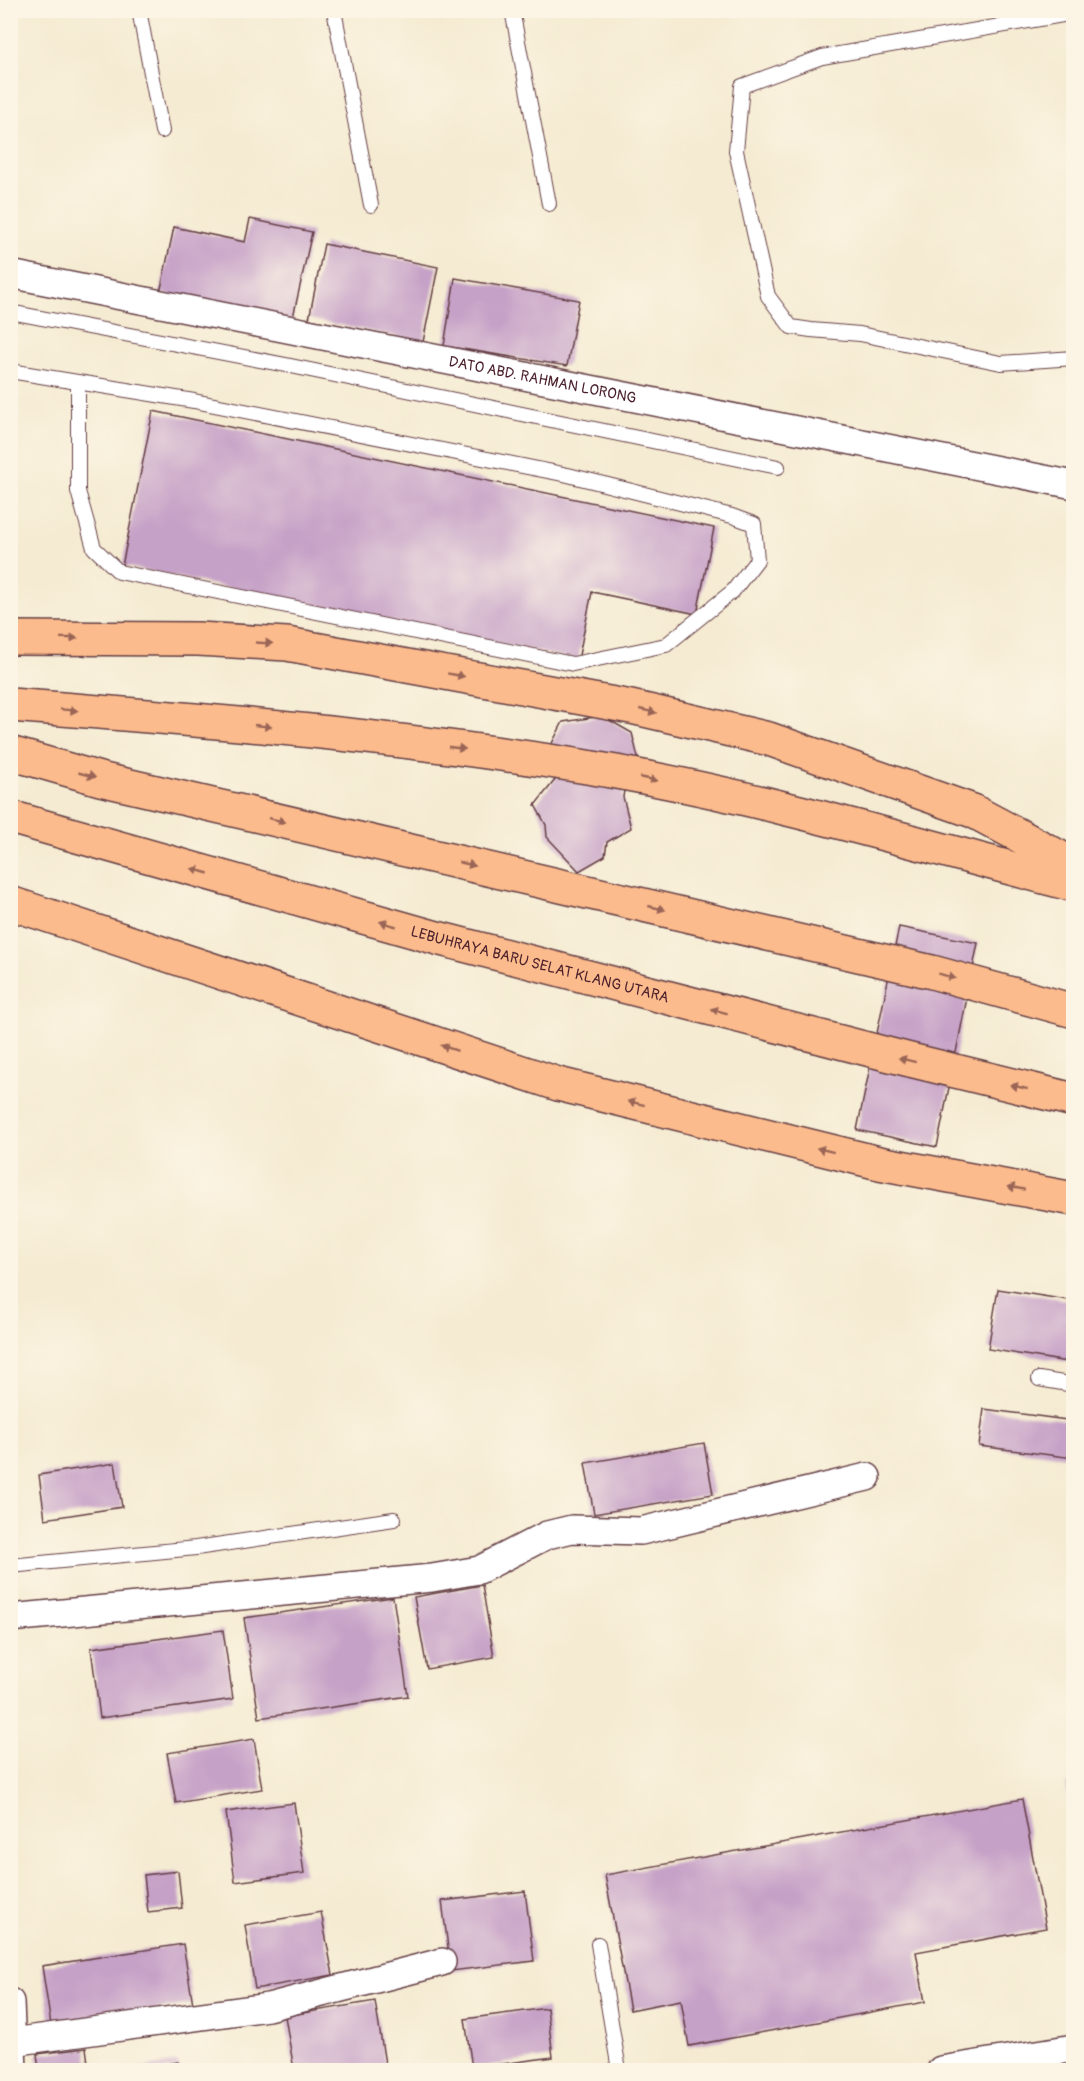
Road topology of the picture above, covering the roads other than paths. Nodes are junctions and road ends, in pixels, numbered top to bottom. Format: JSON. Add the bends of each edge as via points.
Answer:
{"nodes":[{"id":1,"x":139,"y":10,"type":"edge"},
{"id":2,"x":334,"y":10,"type":"edge"},
{"id":3,"x":512,"y":10,"type":"edge"},
{"id":4,"x":1074,"y":14,"type":"edge"},
{"id":5,"x":162,"y":131,"type":"dead end"},
{"id":6,"x":549,"y":204,"type":"dead end"},
{"id":7,"x":371,"y":205,"type":"dead end"},
{"id":8,"x":10,"y":274,"type":"edge"},
{"id":9,"x":10,"y":312,"type":"edge"},
{"id":10,"x":1074,"y":358,"type":"edge"},
{"id":11,"x":10,"y":371,"type":"edge"},
{"id":12,"x":78,"y":382,"type":"junction"},
{"id":13,"x":778,"y":466,"type":"dead end"},
{"id":14,"x":1074,"y":485,"type":"edge"},
{"id":15,"x":10,"y":638,"type":"edge"},
{"id":16,"x":10,"y":705,"type":"edge"},
{"id":17,"x":10,"y":753,"type":"edge"},
{"id":18,"x":10,"y":817,"type":"edge"},
{"id":19,"x":1074,"y":865,"type":"edge"},
{"id":20,"x":1074,"y":885,"type":"edge"},
{"id":21,"x":10,"y":903,"type":"edge"},
{"id":22,"x":1074,"y":1011,"type":"edge"},
{"id":23,"x":1074,"y":1100,"type":"edge"},
{"id":24,"x":1074,"y":1199,"type":"edge"},
{"id":25,"x":1039,"y":1379,"type":"dead end"},
{"id":26,"x":1074,"y":1385,"type":"edge"},
{"id":27,"x":867,"y":1477,"type":"dead end"},
{"id":28,"x":394,"y":1519,"type":"dead end"},
{"id":29,"x":10,"y":1566,"type":"edge"},
{"id":30,"x":10,"y":1618,"type":"edge"},
{"id":31,"x":598,"y":1944,"type":"dead end"},
{"id":32,"x":442,"y":1962,"type":"dead end"},
{"id":33,"x":10,"y":2002,"type":"edge"},
{"id":34,"x":12,"y":2042,"type":"junction"},
{"id":35,"x":1074,"y":2048,"type":"edge"},
{"id":36,"x":13,"y":2070,"type":"edge"},
{"id":37,"x":619,"y":2070,"type":"edge"},
{"id":38,"x":941,"y":2070,"type":"edge"}],
"edges":[{"from":1,"to":5,"type":"lane"},
{"from":2,"to":7,"type":"lane"},
{"from":3,"to":6,"type":"lane"},
{"from":4,"to":10,"type":"lane","via":[[822,57],[742,86],[736,151],[768,296],[791,327],[860,333],[1002,363]]},
{"from":8,"to":14,"type":"street","name":"DATO ABD. RAHMAN LORONG"},
{"from":9,"to":13,"type":"lane"},
{"from":11,"to":12,"type":"lane"},
{"from":12,"to":12,"type":"lane","via":[[556,472],[732,516],[754,524],[757,560],[734,591],[666,645],[573,664],[119,572],[94,548],[78,491]]},
{"from":15,"to":19,"type":"highway","one_way":true,"via":[[198,639],[287,644],[631,707],[769,739],[973,811]]},
{"from":16,"to":20,"type":"highway","one_way":true,"via":[[404,740],[595,768],[760,801]]},
{"from":17,"to":22,"type":"highway","one_way":true,"via":[[100,779],[932,972]]},
{"from":23,"to":18,"type":"highway","name":"LEBUHRAYA BARU SELAT KLANG UTARA","one_way":true,"via":[[437,938]]},
{"from":24,"to":21,"type":"highway","one_way":true,"via":[[879,1163],[558,1084]]},
{"from":25,"to":26,"type":"lane"},
{"from":27,"to":30,"type":"street","via":[[640,1531],[572,1529],[547,1535],[479,1570],[432,1578]]},
{"from":28,"to":29,"type":"lane","via":[[196,1548]]},
{"from":31,"to":37,"type":"lane"},
{"from":32,"to":34,"type":"street","via":[[267,2007]]},
{"from":33,"to":34,"type":"street"},
{"from":34,"to":36,"type":"street"},
{"from":35,"to":38,"type":"street"}]}
